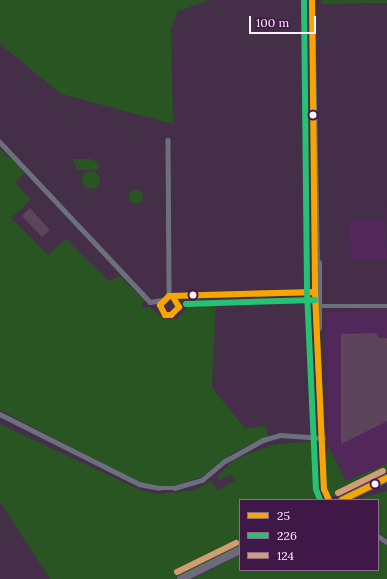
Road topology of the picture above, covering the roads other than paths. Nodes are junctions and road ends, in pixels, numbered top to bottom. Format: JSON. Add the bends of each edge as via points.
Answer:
{"nodes":[{"id":1,"x":312,"y":0,"type":"edge"},
{"id":2,"x":168,"y":140,"type":"dead end"},
{"id":3,"x":0,"y":142,"type":"edge"},
{"id":4,"x":317,"y":292,"type":"junction"},
{"id":5,"x":171,"y":297,"type":"junction"},
{"id":6,"x":162,"y":300,"type":"junction"},
{"id":7,"x":320,"y":306,"type":"junction"},
{"id":8,"x":387,"y":306,"type":"edge"},
{"id":9,"x":318,"y":329,"type":"junction"},
{"id":10,"x":0,"y":414,"type":"edge"},
{"id":11,"x":322,"y":438,"type":"junction"},
{"id":12,"x":387,"y":478,"type":"edge"},
{"id":13,"x":329,"y":499,"type":"edge"},
{"id":14,"x":344,"y":499,"type":"edge"},
{"id":15,"x":239,"y":550,"type":"edge"},
{"id":16,"x":180,"y":579,"type":"edge"}],
"edges":[{"from":1,"to":4,"type":"street"},
{"from":2,"to":5,"type":"street"},
{"from":3,"to":6,"type":"street","via":[[150,302]]},
{"from":4,"to":5,"type":"street"},
{"from":4,"to":7,"type":"street"},
{"from":4,"to":9,"type":"street"},
{"from":5,"to":6,"type":"street"},
{"from":5,"to":6,"type":"street","via":[[179,307],[171,315],[161,311]]},
{"from":7,"to":8,"type":"street"},
{"from":7,"to":9,"type":"street"},
{"from":9,"to":11,"type":"street"},
{"from":10,"to":11,"type":"street","via":[[139,484],[159,488],[174,488],[202,480],[225,461],[263,440],[280,435]]},
{"from":11,"to":13,"type":"street","via":[[324,489]]},
{"from":12,"to":14,"type":"highway"},
{"from":15,"to":16,"type":"highway"}]}
